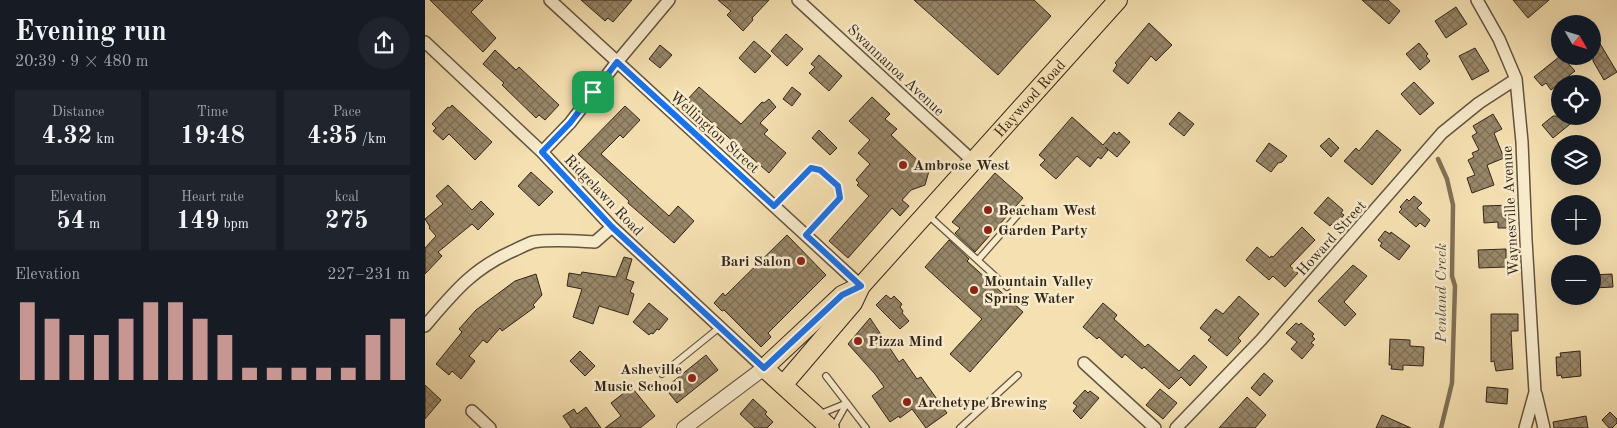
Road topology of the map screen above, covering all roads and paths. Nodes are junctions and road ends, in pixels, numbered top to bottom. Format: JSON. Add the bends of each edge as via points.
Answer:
{"nodes":[{"id":1,"x":550,"y":0,"type":"edge"},
{"id":2,"x":669,"y":0,"type":"edge"},
{"id":3,"x":798,"y":0,"type":"edge"},
{"id":4,"x":1118,"y":0,"type":"edge"},
{"id":5,"x":1477,"y":0,"type":"edge"},
{"id":6,"x":425,"y":42,"type":"edge"},
{"id":7,"x":617,"y":62,"type":"junction"},
{"id":8,"x":1516,"y":78,"type":"junction"},
{"id":9,"x":542,"y":152,"type":"junction"},
{"id":10,"x":974,"y":162,"type":"junction"},
{"id":11,"x":774,"y":206,"type":"junction"},
{"id":12,"x":1023,"y":209,"type":"dead end"},
{"id":13,"x":926,"y":214,"type":"junction"},
{"id":14,"x":612,"y":227,"type":"junction"},
{"id":15,"x":806,"y":235,"type":"junction"},
{"id":16,"x":977,"y":260,"type":"junction"},
{"id":17,"x":861,"y":286,"type":"junction"},
{"id":18,"x":1007,"y":287,"type":"dead end"},
{"id":19,"x":425,"y":326,"type":"edge"},
{"id":20,"x":720,"y":327,"type":"junction"},
{"id":21,"x":1084,"y":363,"type":"dead end"},
{"id":22,"x":764,"y":368,"type":"junction"},
{"id":23,"x":662,"y":374,"type":"dead end"},
{"id":24,"x":1018,"y":375,"type":"dead end"},
{"id":25,"x":826,"y":376,"type":"dead end"},
{"id":26,"x":783,"y":385,"type":"junction"},
{"id":27,"x":1535,"y":392,"type":"junction"},
{"id":28,"x":847,"y":403,"type":"junction"},
{"id":29,"x":472,"y":411,"type":"dead end"},
{"id":30,"x":817,"y":416,"type":"junction"},
{"id":31,"x":490,"y":428,"type":"edge"},
{"id":32,"x":683,"y":428,"type":"edge"},
{"id":33,"x":831,"y":428,"type":"edge"},
{"id":34,"x":866,"y":428,"type":"edge"},
{"id":35,"x":960,"y":428,"type":"edge"},
{"id":36,"x":1155,"y":428,"type":"edge"},
{"id":37,"x":1176,"y":428,"type":"edge"},
{"id":38,"x":1525,"y":428,"type":"edge"},
{"id":39,"x":1544,"y":428,"type":"edge"}],
"edges":[{"from":1,"to":7,"type":"street","name":"Wellington Street"},
{"from":2,"to":7,"type":"street"},
{"from":3,"to":10,"type":"street","name":"Swannanoa Avenue"},
{"from":4,"to":10,"type":"main road","name":"Haywood Road"},
{"from":5,"to":8,"type":"street","name":"Waynesville Avenue"},
{"from":6,"to":9,"type":"street","name":"Ridgelawn Road"},
{"from":7,"to":9,"type":"street","via":[[570,123]]},
{"from":7,"to":11,"type":"street","name":"Wellington Street"},
{"from":8,"to":27,"type":"street","name":"Waynesville Avenue"},
{"from":8,"to":37,"type":"street","name":"Howard Street","via":[[1442,133],[1261,340]]},
{"from":9,"to":14,"type":"street","name":"Ridgelawn Road"},
{"from":10,"to":13,"type":"main road","name":"Haywood Road"},
{"from":11,"to":15,"type":"street","name":"Wellington Street"},
{"from":11,"to":15,"type":"lane","via":[[811,168],[820,170],[838,186],[840,198]]},
{"from":12,"to":16,"type":"lane"},
{"from":13,"to":16,"type":"lane"},
{"from":13,"to":17,"type":"main road","name":"Haywood Road"},
{"from":14,"to":19,"type":"street","via":[[595,242],[532,242],[508,253],[482,267],[457,288]]},
{"from":14,"to":20,"type":"street","name":"Ridgelawn Road"},
{"from":15,"to":17,"type":"street","name":"Wellington Street"},
{"from":16,"to":18,"type":"lane"},
{"from":17,"to":22,"type":"main road","name":"Haywood Road","via":[[842,295]]},
{"from":17,"to":26,"type":"main road","name":"Haywood Road","via":[[853,303]]},
{"from":20,"to":22,"type":"street","name":"Ridgelawn Road"},
{"from":20,"to":23,"type":"lane"},
{"from":21,"to":36,"type":"street"},
{"from":22,"to":26,"type":"main road"},
{"from":22,"to":32,"type":"street"},
{"from":24,"to":35,"type":"lane"},
{"from":25,"to":28,"type":"lane"},
{"from":26,"to":30,"type":"main road"},
{"from":27,"to":38,"type":"street","name":"Waynesville Avenue"},
{"from":27,"to":39,"type":"street"},
{"from":28,"to":30,"type":"lane"},
{"from":28,"to":33,"type":"lane"},
{"from":28,"to":34,"type":"lane"},
{"from":29,"to":31,"type":"street"},
{"from":30,"to":33,"type":"main road"}]}
